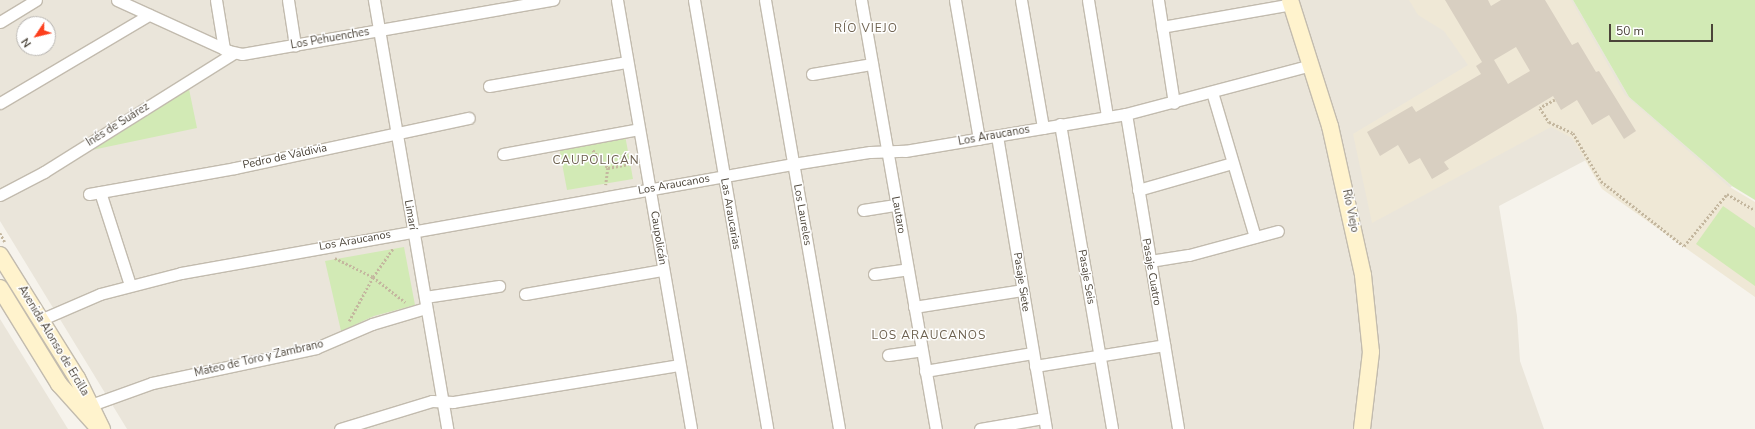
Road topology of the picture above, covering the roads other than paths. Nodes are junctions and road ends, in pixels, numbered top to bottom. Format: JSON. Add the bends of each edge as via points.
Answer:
{"nodes":[{"id":1,"x":36,"y":0,"type":"edge"},
{"id":2,"x":117,"y":0,"type":"edge"},
{"id":3,"x":216,"y":0,"type":"edge"},
{"id":4,"x":288,"y":0,"type":"edge"},
{"id":5,"x":374,"y":0,"type":"edge"},
{"id":6,"x":553,"y":0,"type":"edge"},
{"id":7,"x":616,"y":0,"type":"edge"},
{"id":8,"x":694,"y":0,"type":"edge"},
{"id":9,"x":765,"y":0,"type":"edge"},
{"id":10,"x":861,"y":0,"type":"edge"},
{"id":11,"x":955,"y":0,"type":"edge"},
{"id":12,"x":1021,"y":0,"type":"edge"},
{"id":13,"x":1088,"y":0,"type":"edge"},
{"id":14,"x":1158,"y":0,"type":"edge"},
{"id":15,"x":1291,"y":2,"type":"edge"},
{"id":16,"x":149,"y":15,"type":"junction"},
{"id":17,"x":0,"y":22,"type":"edge"},
{"id":18,"x":1162,"y":27,"type":"junction"},
{"id":19,"x":379,"y":31,"type":"junction"},
{"id":20,"x":295,"y":45,"type":"junction"},
{"id":21,"x":224,"y":49,"type":"junction"},
{"id":22,"x":234,"y":53,"type":"junction"},
{"id":23,"x":627,"y":62,"type":"junction"},
{"id":24,"x":872,"y":64,"type":"junction"},
{"id":25,"x":1311,"y":65,"type":"junction"},
{"id":26,"x":812,"y":74,"type":"dead end"},
{"id":27,"x":489,"y":86,"type":"dead end"},
{"id":28,"x":1212,"y":92,"type":"junction"},
{"id":29,"x":0,"y":103,"type":"edge"},
{"id":30,"x":1174,"y":103,"type":"junction"},
{"id":31,"x":1126,"y":114,"type":"junction"},
{"id":32,"x":1107,"y":116,"type":"junction"},
{"id":33,"x":469,"y":118,"type":"dead end"},
{"id":34,"x":1060,"y":124,"type":"junction"},
{"id":35,"x":1043,"y":128,"type":"junction"},
{"id":36,"x":639,"y":129,"type":"junction"},
{"id":37,"x":395,"y":133,"type":"junction"},
{"id":38,"x":996,"y":136,"type":"junction"},
{"id":39,"x":979,"y":139,"type":"junction"},
{"id":40,"x":887,"y":152,"type":"junction"},
{"id":41,"x":503,"y":154,"type":"dead end"},
{"id":42,"x":1232,"y":163,"type":"junction"},
{"id":43,"x":793,"y":164,"type":"junction"},
{"id":44,"x":724,"y":176,"type":"junction"},
{"id":45,"x":650,"y":189,"type":"junction"},
{"id":46,"x":1138,"y":190,"type":"junction"},
{"id":47,"x":100,"y":192,"type":"junction"},
{"id":48,"x":89,"y":194,"type":"dead end"},
{"id":49,"x":0,"y":195,"type":"edge"},
{"id":50,"x":896,"y":204,"type":"junction"},
{"id":51,"x":863,"y":210,"type":"dead end"},
{"id":52,"x":409,"y":231,"type":"junction"},
{"id":53,"x":1278,"y":231,"type":"dead end"},
{"id":54,"x":1255,"y":237,"type":"junction"},
{"id":55,"x":3,"y":259,"type":"edge"},
{"id":56,"x":1150,"y":261,"type":"junction"},
{"id":57,"x":908,"y":269,"type":"junction"},
{"id":58,"x":663,"y":270,"type":"junction"},
{"id":59,"x":874,"y":274,"type":"dead end"},
{"id":60,"x":130,"y":285,"type":"junction"},
{"id":61,"x":500,"y":286,"type":"dead end"},
{"id":62,"x":0,"y":290,"type":"edge"},
{"id":63,"x":1022,"y":290,"type":"junction"},
{"id":64,"x":525,"y":294,"type":"dead end"},
{"id":65,"x":423,"y":305,"type":"junction"},
{"id":66,"x":914,"y":307,"type":"junction"},
{"id":67,"x":40,"y":320,"type":"junction"},
{"id":68,"x":1164,"y":345,"type":"junction"},
{"id":69,"x":922,"y":350,"type":"junction"},
{"id":70,"x":1033,"y":353,"type":"junction"},
{"id":71,"x":888,"y":355,"type":"dead end"},
{"id":72,"x":1100,"y":355,"type":"junction"},
{"id":73,"x":680,"y":365,"type":"junction"},
{"id":74,"x":1035,"y":366,"type":"junction"},
{"id":75,"x":925,"y":371,"type":"junction"},
{"id":76,"x":443,"y":401,"type":"junction"},
{"id":77,"x":91,"y":405,"type":"junction"},
{"id":78,"x":1045,"y":424,"type":"edge"},
{"id":79,"x":101,"y":429,"type":"edge"},
{"id":80,"x":340,"y":429,"type":"edge"},
{"id":81,"x":447,"y":429,"type":"edge"},
{"id":82,"x":691,"y":429,"type":"edge"},
{"id":83,"x":767,"y":429,"type":"edge"},
{"id":84,"x":839,"y":429,"type":"edge"},
{"id":85,"x":936,"y":429,"type":"edge"},
{"id":86,"x":980,"y":429,"type":"edge"},
{"id":87,"x":1112,"y":429,"type":"edge"},
{"id":88,"x":1178,"y":429,"type":"edge"},
{"id":89,"x":1362,"y":429,"type":"edge"}],
"edges":[{"from":1,"to":17,"type":"street"},
{"from":2,"to":16,"type":"street","name":"Los Pehuenches"},
{"from":3,"to":21,"type":"street"},
{"from":4,"to":20,"type":"street"},
{"from":5,"to":19,"type":"street","name":"Limarí"},
{"from":6,"to":19,"type":"street","name":"Los Pehuenches"},
{"from":7,"to":23,"type":"street","name":"Caupolicán"},
{"from":8,"to":44,"type":"street","name":"Las Araucarias"},
{"from":9,"to":43,"type":"street","name":"Los Laureles"},
{"from":10,"to":24,"type":"street","name":"Lautaro"},
{"from":11,"to":39,"type":"street"},
{"from":12,"to":35,"type":"street"},
{"from":13,"to":32,"type":"street"},
{"from":14,"to":18,"type":"street"},
{"from":15,"to":18,"type":"street"},
{"from":15,"to":25,"type":"main road","name":"Río Viejo"},
{"from":16,"to":21,"type":"street","name":"Los Pehuenches"},
{"from":16,"to":29,"type":"street"},
{"from":18,"to":30,"type":"street"},
{"from":19,"to":20,"type":"street","name":"Los Pehuenches"},
{"from":19,"to":37,"type":"street","name":"Limarí"},
{"from":20,"to":22,"type":"street","name":"Los Pehuenches"},
{"from":21,"to":22,"type":"street","name":"Los Pehuenches"},
{"from":22,"to":49,"type":"street","name":"Inés de Suárez","via":[[44,172]]},
{"from":23,"to":27,"type":"street"},
{"from":23,"to":36,"type":"street","name":"Caupolicán"},
{"from":24,"to":26,"type":"street"},
{"from":24,"to":40,"type":"street","name":"Lautaro"},
{"from":25,"to":28,"type":"street","name":"Los Araucanos"},
{"from":25,"to":89,"type":"main road","name":"Río Viejo","via":[[1334,141],[1363,275],[1371,352]]},
{"from":28,"to":30,"type":"street","name":"Los Araucanos"},
{"from":28,"to":42,"type":"street"},
{"from":30,"to":31,"type":"street","name":"Los Araucanos"},
{"from":31,"to":32,"type":"street","name":"Los Araucanos"},
{"from":31,"to":46,"type":"street","name":"Pasaje Cuatro"},
{"from":32,"to":34,"type":"street","name":"Los Araucanos"},
{"from":33,"to":37,"type":"street","name":"Pedro de Valdivia"},
{"from":34,"to":35,"type":"street","name":"Los Araucanos"},
{"from":34,"to":72,"type":"street","name":"Pasaje Seis"},
{"from":35,"to":38,"type":"street","name":"Los Araucanos"},
{"from":36,"to":41,"type":"street"},
{"from":36,"to":45,"type":"street","name":"Caupolicán"},
{"from":37,"to":47,"type":"street","name":"Pedro de Valdivia","via":[[235,168]]},
{"from":37,"to":52,"type":"street","name":"Limarí"},
{"from":38,"to":39,"type":"street","name":"Los Araucanos"},
{"from":38,"to":63,"type":"street","name":"Pasaje Siete"},
{"from":39,"to":40,"type":"street","name":"Los Araucanos"},
{"from":40,"to":43,"type":"street","name":"Los Araucanos"},
{"from":40,"to":50,"type":"street","name":"Lautaro"},
{"from":42,"to":46,"type":"street"},
{"from":42,"to":54,"type":"street"},
{"from":43,"to":44,"type":"street","name":"Los Araucanos"},
{"from":43,"to":84,"type":"street","name":"Los Laureles"},
{"from":44,"to":45,"type":"street","name":"Los Araucanos"},
{"from":44,"to":83,"type":"street","name":"Las Araucarias"},
{"from":45,"to":52,"type":"street","name":"Los Araucanos"},
{"from":45,"to":58,"type":"street","name":"Caupolicán"},
{"from":46,"to":56,"type":"street","name":"Pasaje Cuatro"},
{"from":47,"to":48,"type":"street","name":"Pedro de Valdivia"},
{"from":47,"to":60,"type":"street"},
{"from":50,"to":51,"type":"street"},
{"from":50,"to":57,"type":"street","name":"Lautaro"},
{"from":52,"to":60,"type":"street","name":"Los Araucanos"},
{"from":52,"to":65,"type":"street","name":"Limarí"},
{"from":53,"to":54,"type":"street"},
{"from":54,"to":56,"type":"street"},
{"from":55,"to":62,"type":"main road","via":[[6,276]]},
{"from":55,"to":67,"type":"main road","name":"Avenida Alonso de Ercilla"},
{"from":56,"to":68,"type":"street","name":"Pasaje Cuatro"},
{"from":57,"to":59,"type":"street"},
{"from":57,"to":66,"type":"street","name":"Lautaro"},
{"from":58,"to":64,"type":"street"},
{"from":58,"to":73,"type":"street","name":"Caupolicán"},
{"from":60,"to":67,"type":"street","name":"Los Araucanos"},
{"from":61,"to":65,"type":"street","name":"Mateo de Toro y Zambrano"},
{"from":62,"to":79,"type":"main road","name":"Avenida Alonso de Ercilla","via":[[59,384]]},
{"from":63,"to":66,"type":"street"},
{"from":63,"to":70,"type":"street","name":"Pasaje Siete"},
{"from":65,"to":76,"type":"street","name":"Limarí"},
{"from":65,"to":77,"type":"street","name":"Mateo de Toro y Zambrano","via":[[316,348],[152,383]]},
{"from":66,"to":69,"type":"street","name":"Lautaro"},
{"from":67,"to":77,"type":"main road","name":"Avenida Alonso de Ercilla"},
{"from":68,"to":72,"type":"street"},
{"from":68,"to":88,"type":"street","name":"Pasaje Cuatro"},
{"from":69,"to":71,"type":"street"},
{"from":69,"to":75,"type":"street","name":"Lautaro"},
{"from":70,"to":74,"type":"street","name":"Pasaje Siete"},
{"from":70,"to":75,"type":"street"},
{"from":72,"to":74,"type":"street"},
{"from":72,"to":87,"type":"street","name":"Pasaje Seis"},
{"from":73,"to":76,"type":"street"},
{"from":73,"to":82,"type":"street","name":"Caupolicán"},
{"from":74,"to":78,"type":"street","name":"Pasaje Siete"},
{"from":75,"to":85,"type":"street","name":"Lautaro"},
{"from":76,"to":80,"type":"street","via":[[409,407]]},
{"from":76,"to":81,"type":"street","name":"Limarí"},
{"from":77,"to":79,"type":"main road","name":"Avenida Alonso de Ercilla"},
{"from":78,"to":86,"type":"street"}]}
